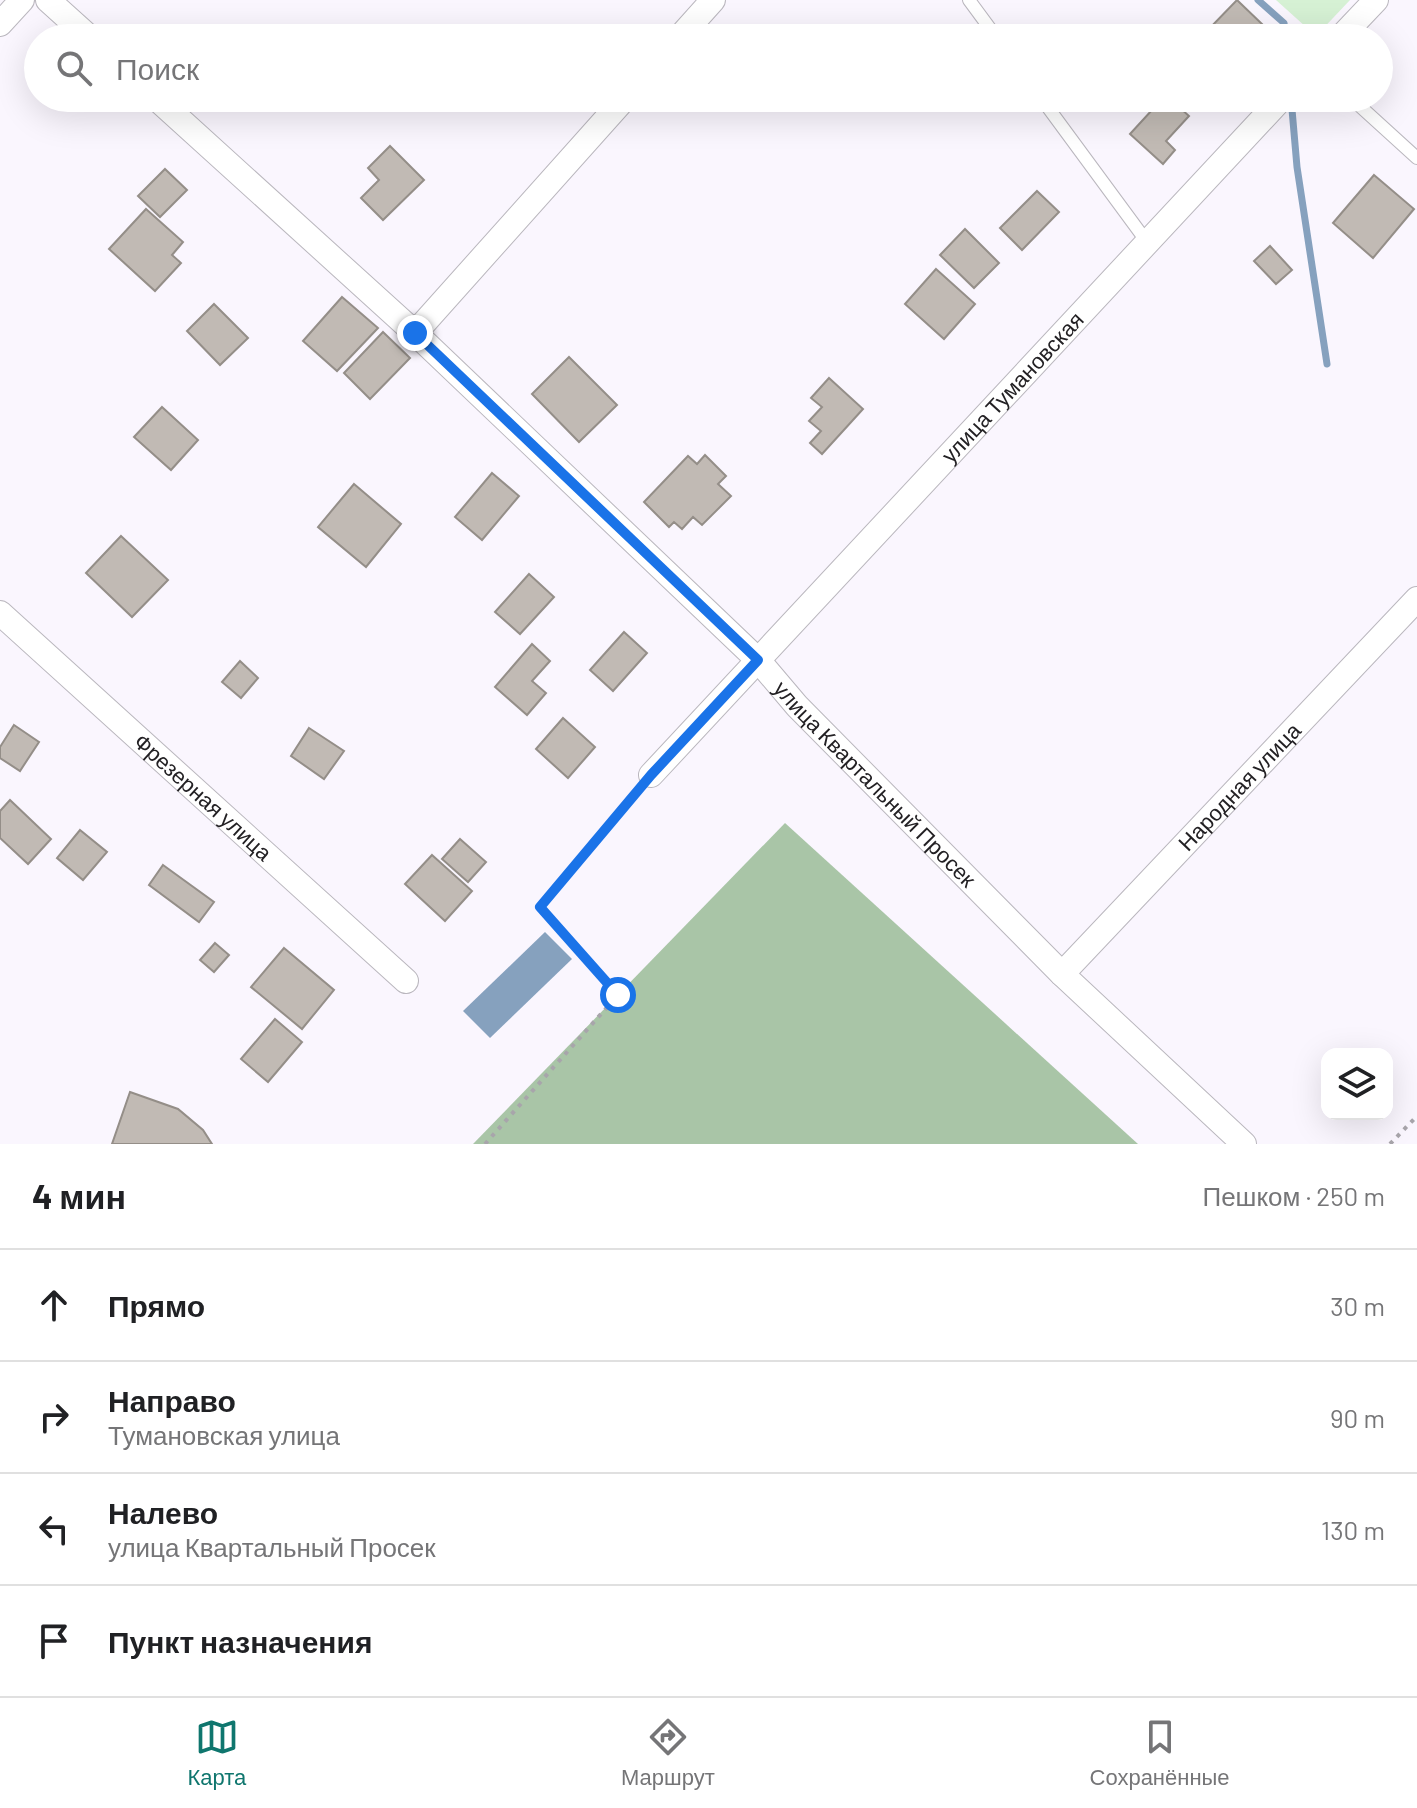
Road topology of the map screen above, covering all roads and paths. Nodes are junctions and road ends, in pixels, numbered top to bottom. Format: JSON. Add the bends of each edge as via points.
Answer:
{"nodes":[{"id":1,"x":22,"y":0,"type":"edge"},
{"id":2,"x":48,"y":0,"type":"edge"},
{"id":3,"x":713,"y":0,"type":"edge"},
{"id":4,"x":969,"y":0,"type":"edge"},
{"id":5,"x":1376,"y":0,"type":"edge"},
{"id":6,"x":0,"y":24,"type":"edge"},
{"id":7,"x":75,"y":24,"type":"edge"},
{"id":8,"x":692,"y":24,"type":"edge"},
{"id":9,"x":987,"y":24,"type":"edge"},
{"id":10,"x":1353,"y":24,"type":"edge"},
{"id":11,"x":171,"y":112,"type":"edge"},
{"id":12,"x":612,"y":112,"type":"edge"},
{"id":13,"x":1051,"y":112,"type":"edge"},
{"id":14,"x":1269,"y":112,"type":"edge"},
{"id":15,"x":1366,"y":112,"type":"edge"},
{"id":16,"x":1417,"y":158,"type":"edge"},
{"id":17,"x":1147,"y":242,"type":"junction"},
{"id":18,"x":415,"y":333,"type":"junction"},
{"id":19,"x":1417,"y":599,"type":"edge"},
{"id":20,"x":0,"y":613,"type":"edge"},
{"id":21,"x":758,"y":660,"type":"junction"},
{"id":22,"x":651,"y":775,"type":"joint"},
{"id":23,"x":1062,"y":974,"type":"junction"},
{"id":24,"x":406,"y":981,"type":"dead end"},
{"id":25,"x":1417,"y":1116,"type":"edge"},
{"id":26,"x":485,"y":1144,"type":"edge"},
{"id":27,"x":1244,"y":1144,"type":"edge"},
{"id":28,"x":1390,"y":1144,"type":"edge"}],
"edges":[{"from":1,"to":6,"type":"street"},
{"from":2,"to":7,"type":"street"},
{"from":3,"to":8,"type":"street"},
{"from":4,"to":9,"type":"lane"},
{"from":5,"to":10,"type":"street"},
{"from":11,"to":18,"type":"street","name":"улица Квартальный Просек"},
{"from":12,"to":18,"type":"street"},
{"from":13,"to":17,"type":"lane"},
{"from":14,"to":17,"type":"street","name":"улица Тумановская"},
{"from":15,"to":16,"type":"lane"},
{"from":17,"to":21,"type":"street","name":"улица Тумановская"},
{"from":18,"to":21,"type":"street","name":"улица Квартальный Просек"},
{"from":19,"to":23,"type":"street","name":"Народная улица"},
{"from":20,"to":24,"type":"street","name":"Фрезерная улица"},
{"from":21,"to":22,"type":"street","name":"улица Тумановская"},
{"from":21,"to":23,"type":"street","name":"улица Квартальный Просек"},
{"from":22,"to":26,"type":"path","via":[[540,907],[618,995]]},
{"from":23,"to":27,"type":"street","name":"улица Квартальный Просек"},
{"from":25,"to":28,"type":"path"}]}
